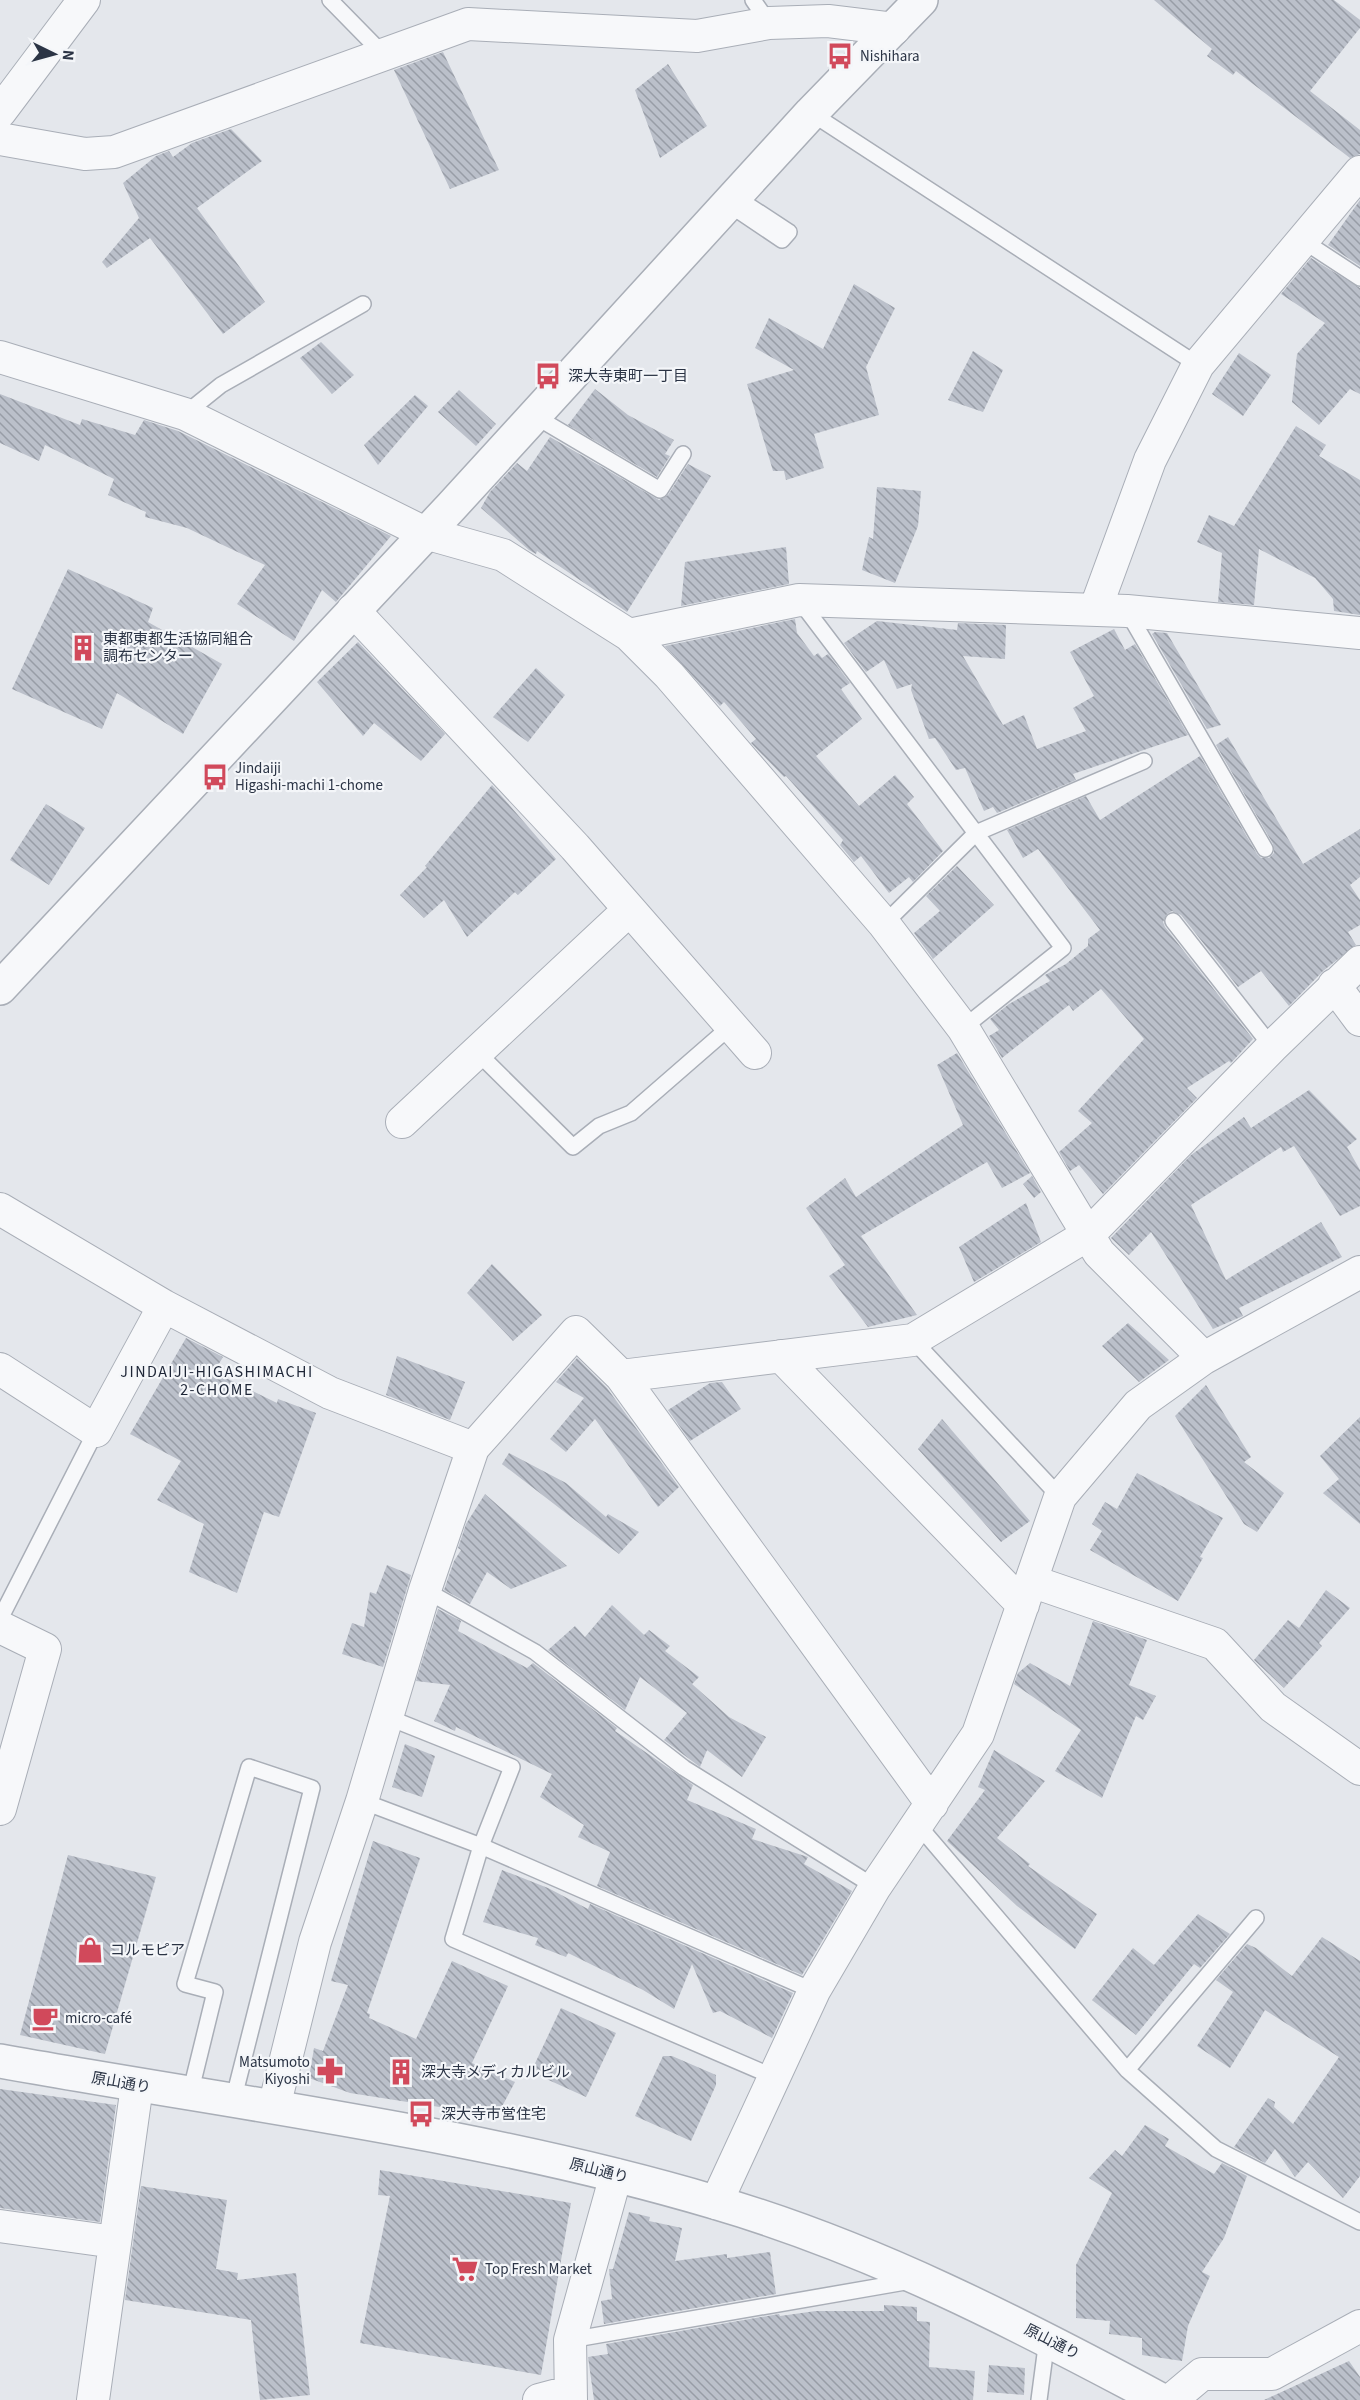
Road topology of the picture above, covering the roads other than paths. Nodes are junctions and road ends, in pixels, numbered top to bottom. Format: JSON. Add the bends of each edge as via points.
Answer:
{"nodes":[{"id":1,"x":84,"y":0,"type":"edge"},
{"id":2,"x":330,"y":0,"type":"edge"},
{"id":3,"x":921,"y":0,"type":"edge"},
{"id":4,"x":761,"y":11,"type":"edge"},
{"id":5,"x":894,"y":29,"type":"junction"},
{"id":6,"x":383,"y":54,"type":"junction"},
{"id":7,"x":0,"y":112,"type":"edge"},
{"id":8,"x":811,"y":113,"type":"junction"},
{"id":9,"x":0,"y":139,"type":"edge"},
{"id":10,"x":1360,"y":172,"type":"edge"},
{"id":11,"x":1302,"y":240,"type":"junction"},
{"id":12,"x":1360,"y":278,"type":"edge"},
{"id":13,"x":363,"y":304,"type":"dead end"},
{"id":14,"x":0,"y":357,"type":"edge"},
{"id":15,"x":1198,"y":365,"type":"junction"},
{"id":16,"x":185,"y":414,"type":"junction"},
{"id":17,"x":533,"y":415,"type":"junction"},
{"id":18,"x":683,"y":454,"type":"dead end"},
{"id":19,"x":425,"y":533,"type":"junction"},
{"id":20,"x":799,"y":600,"type":"junction"},
{"id":21,"x":353,"y":610,"type":"junction"},
{"id":22,"x":1095,"y":610,"type":"junction"},
{"id":23,"x":1127,"y":611,"type":"junction"},
{"id":24,"x":1360,"y":633,"type":"edge"},
{"id":25,"x":629,"y":635,"type":"junction"},
{"id":26,"x":1144,"y":761,"type":"dead end"},
{"id":27,"x":976,"y":833,"type":"junction"},
{"id":28,"x":1265,"y":849,"type":"dead end"},
{"id":29,"x":629,"y":910,"type":"junction"},
{"id":30,"x":1173,"y":921,"type":"dead end"},
{"id":31,"x":884,"y":924,"type":"junction"},
{"id":32,"x":1360,"y":962,"type":"edge"},
{"id":33,"x":1334,"y":985,"type":"junction"},
{"id":34,"x":0,"y":988,"type":"edge"},
{"id":35,"x":1360,"y":1020,"type":"edge"},
{"id":36,"x":731,"y":1026,"type":"junction"},
{"id":37,"x":963,"y":1028,"type":"junction"},
{"id":38,"x":1272,"y":1047,"type":"junction"},
{"id":39,"x":477,"y":1052,"type":"junction"},
{"id":40,"x":755,"y":1053,"type":"dead end"},
{"id":41,"x":402,"y":1122,"type":"dead end"},
{"id":42,"x":0,"y":1209,"type":"edge"},
{"id":43,"x":1089,"y":1234,"type":"junction"},
{"id":44,"x":1360,"y":1272,"type":"edge"},
{"id":45,"x":164,"y":1306,"type":"junction"},
{"id":46,"x":913,"y":1340,"type":"junction"},
{"id":47,"x":781,"y":1356,"type":"junction"},
{"id":48,"x":1204,"y":1358,"type":"junction"},
{"id":49,"x":0,"y":1369,"type":"edge"},
{"id":50,"x":621,"y":1376,"type":"junction"},
{"id":51,"x":96,"y":1431,"type":"junction"},
{"id":52,"x":473,"y":1448,"type":"junction"},
{"id":53,"x":1060,"y":1497,"type":"junction"},
{"id":54,"x":425,"y":1590,"type":"junction"},
{"id":55,"x":1027,"y":1593,"type":"junction"},
{"id":56,"x":0,"y":1619,"type":"edge"},
{"id":57,"x":0,"y":1627,"type":"edge"},
{"id":58,"x":387,"y":1717,"type":"junction"},
{"id":59,"x":1360,"y":1769,"type":"edge"},
{"id":60,"x":362,"y":1801,"type":"junction"},
{"id":61,"x":0,"y":1809,"type":"edge"},
{"id":62,"x":925,"y":1815,"type":"junction"},
{"id":63,"x":481,"y":1846,"type":"junction"},
{"id":64,"x":875,"y":1887,"type":"junction"},
{"id":65,"x":1256,"y":1918,"type":"dead end"},
{"id":66,"x":814,"y":1991,"type":"junction"},
{"id":67,"x":0,"y":2061,"type":"edge"},
{"id":68,"x":1127,"y":2070,"type":"junction"},
{"id":69,"x":774,"y":2077,"type":"junction"},
{"id":70,"x":137,"y":2086,"type":"junction"},
{"id":71,"x":190,"y":2094,"type":"junction"},
{"id":72,"x":233,"y":2101,"type":"junction"},
{"id":73,"x":274,"y":2108,"type":"junction"},
{"id":74,"x":615,"y":2175,"type":"junction"},
{"id":75,"x":716,"y":2203,"type":"junction"},
{"id":76,"x":1360,"y":2222,"type":"edge"},
{"id":77,"x":0,"y":2226,"type":"edge"},
{"id":78,"x":115,"y":2242,"type":"junction"},
{"id":79,"x":923,"y":2279,"type":"junction"},
{"id":80,"x":1360,"y":2326,"type":"edge"},
{"id":81,"x":1047,"y":2339,"type":"junction"},
{"id":82,"x":570,"y":2340,"type":"junction"},
{"id":83,"x":570,"y":2396,"type":"edge"},
{"id":84,"x":93,"y":2400,"type":"edge"},
{"id":85,"x":539,"y":2400,"type":"edge"},
{"id":86,"x":1039,"y":2400,"type":"edge"},
{"id":87,"x":1161,"y":2400,"type":"edge"},
{"id":88,"x":1171,"y":2400,"type":"edge"}],
"edges":[{"from":1,"to":7,"type":"street"},
{"from":2,"to":6,"type":"lane"},
{"from":3,"to":5,"type":"street"},
{"from":4,"to":5,"type":"street"},
{"from":4,"to":6,"type":"street","via":[[697,36],[468,24]]},
{"from":5,"to":8,"type":"street"},
{"from":6,"to":9,"type":"street","via":[[114,152],[86,154]]},
{"from":8,"to":15,"type":"lane"},
{"from":8,"to":17,"type":"street"},
{"from":10,"to":11,"type":"street"},
{"from":11,"to":12,"type":"lane"},
{"from":11,"to":15,"type":"street"},
{"from":13,"to":16,"type":"lane","via":[[221,385]]},
{"from":14,"to":16,"type":"street"},
{"from":15,"to":22,"type":"street","via":[[1150,460]]},
{"from":16,"to":19,"type":"street"},
{"from":17,"to":18,"type":"lane","via":[[660,490]]},
{"from":17,"to":19,"type":"street"},
{"from":19,"to":21,"type":"street"},
{"from":19,"to":25,"type":"street","via":[[503,555]]},
{"from":20,"to":22,"type":"street"},
{"from":20,"to":25,"type":"street"},
{"from":20,"to":27,"type":"lane"},
{"from":21,"to":29,"type":"street"},
{"from":21,"to":34,"type":"street"},
{"from":22,"to":23,"type":"street"},
{"from":23,"to":24,"type":"street"},
{"from":23,"to":28,"type":"lane"},
{"from":25,"to":31,"type":"street","via":[[669,675]]},
{"from":26,"to":27,"type":"lane"},
{"from":27,"to":31,"type":"lane"},
{"from":27,"to":37,"type":"lane","via":[[1063,948]]},
{"from":29,"to":36,"type":"street"},
{"from":29,"to":39,"type":"street"},
{"from":30,"to":38,"type":"lane"},
{"from":31,"to":37,"type":"street"},
{"from":32,"to":33,"type":"street"},
{"from":33,"to":35,"type":"street"},
{"from":33,"to":38,"type":"street"},
{"from":36,"to":39,"type":"lane","via":[[631,1113],[599,1126],[573,1147]]},
{"from":36,"to":40,"type":"street"},
{"from":37,"to":43,"type":"street"},
{"from":38,"to":43,"type":"street"},
{"from":39,"to":41,"type":"street"},
{"from":42,"to":45,"type":"street"},
{"from":43,"to":46,"type":"street"},
{"from":43,"to":48,"type":"street","via":[[1099,1253]]},
{"from":44,"to":48,"type":"street"},
{"from":45,"to":51,"type":"street"},
{"from":45,"to":52,"type":"street","via":[[330,1393]]},
{"from":46,"to":47,"type":"street"},
{"from":46,"to":53,"type":"lane"},
{"from":47,"to":50,"type":"street"},
{"from":47,"to":55,"type":"street"},
{"from":48,"to":53,"type":"street","via":[[1138,1404]]},
{"from":49,"to":51,"type":"street"},
{"from":50,"to":52,"type":"street","via":[[576,1332]]},
{"from":50,"to":62,"type":"street"},
{"from":51,"to":56,"type":"lane"},
{"from":52,"to":54,"type":"street"},
{"from":53,"to":55,"type":"street"},
{"from":54,"to":58,"type":"street"},
{"from":54,"to":64,"type":"lane","via":[[535,1652],[684,1768]]},
{"from":55,"to":59,"type":"street","via":[[1215,1644],[1274,1707]]},
{"from":55,"to":62,"type":"street","via":[[978,1734]]},
{"from":57,"to":61,"type":"street","via":[[45,1649]]},
{"from":58,"to":60,"type":"street"},
{"from":58,"to":63,"type":"lane","via":[[512,1767]]},
{"from":60,"to":63,"type":"lane"},
{"from":60,"to":73,"type":"street","via":[[315,1942]]},
{"from":62,"to":64,"type":"street"},
{"from":62,"to":68,"type":"lane"},
{"from":63,"to":66,"type":"lane"},
{"from":63,"to":69,"type":"lane","via":[[453,1939]]},
{"from":64,"to":66,"type":"street"},
{"from":65,"to":68,"type":"lane"},
{"from":66,"to":69,"type":"street"},
{"from":67,"to":70,"type":"street","name":"原山通り"},
{"from":68,"to":76,"type":"lane","via":[[1215,2149]]},
{"from":69,"to":75,"type":"street"},
{"from":70,"to":71,"type":"street","name":"原山通り"},
{"from":70,"to":78,"type":"street"},
{"from":71,"to":72,"type":"street","name":"原山通り"},
{"from":71,"to":72,"type":"lane","via":[[215,1992],[185,1984],[249,1767],[312,1788]]},
{"from":72,"to":73,"type":"street","name":"原山通り"},
{"from":73,"to":74,"type":"street","name":"原山通り","via":[[449,2137]]},
{"from":74,"to":75,"type":"street","name":"原山通り"},
{"from":74,"to":82,"type":"street"},
{"from":75,"to":79,"type":"street","name":"原山通り","via":[[794,2228]]},
{"from":77,"to":78,"type":"street"},
{"from":78,"to":84,"type":"street"},
{"from":79,"to":81,"type":"street","name":"原山通り"},
{"from":79,"to":82,"type":"lane"},
{"from":80,"to":88,"type":"street","via":[[1272,2374],[1202,2374]]},
{"from":81,"to":86,"type":"lane"},
{"from":81,"to":87,"type":"street","name":"原山通り"},
{"from":82,"to":83,"type":"street"},
{"from":83,"to":85,"type":"street"}]}
